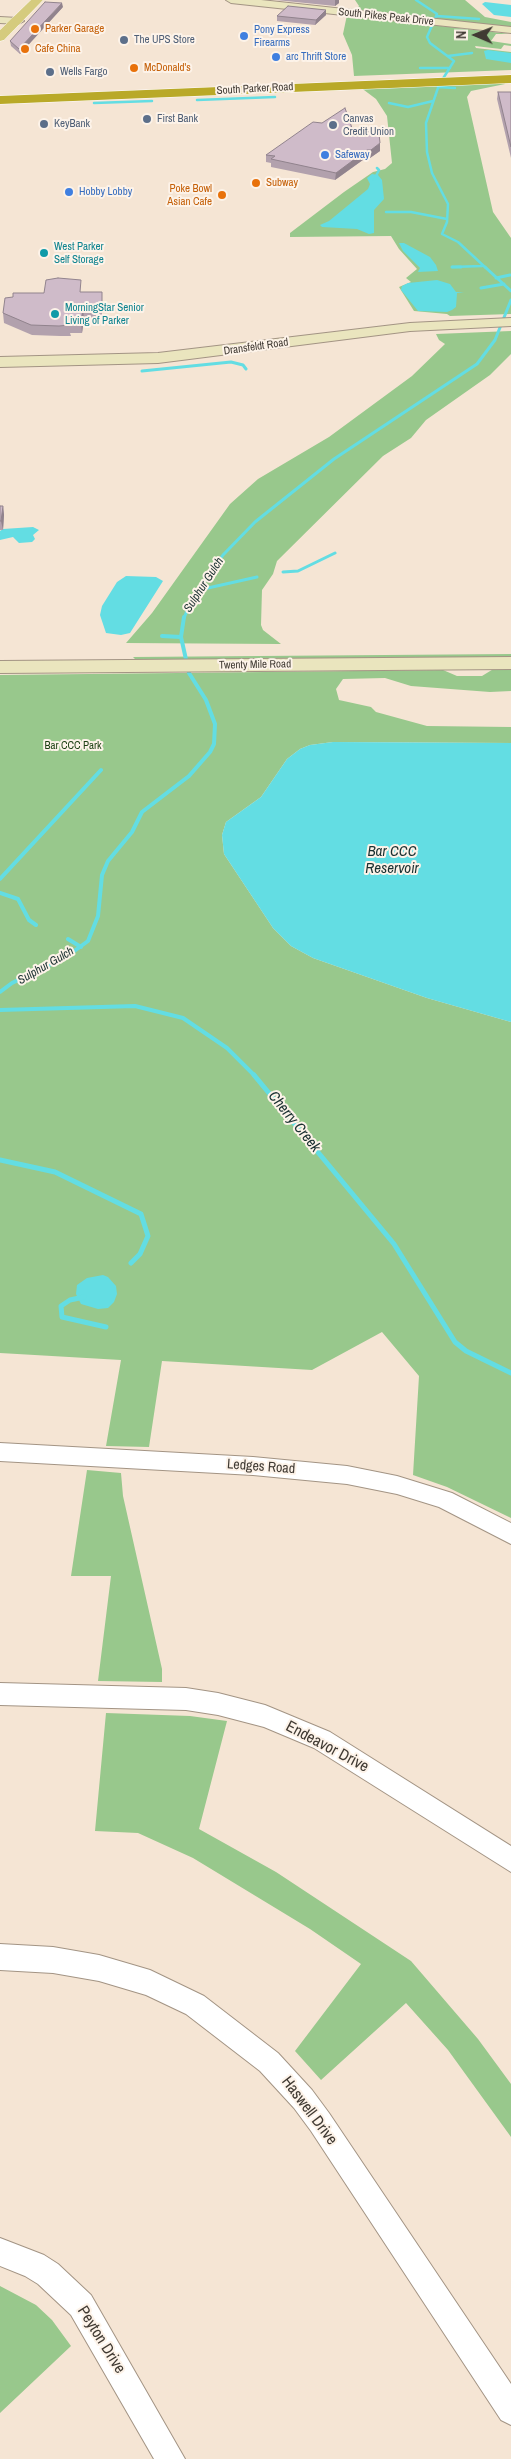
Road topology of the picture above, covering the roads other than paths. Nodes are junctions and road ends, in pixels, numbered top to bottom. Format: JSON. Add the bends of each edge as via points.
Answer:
{"nodes":[{"id":1,"x":37,"y":0,"type":"edge"},
{"id":2,"x":230,"y":0,"type":"edge"},
{"id":3,"x":0,"y":20,"type":"edge"},
{"id":4,"x":18,"y":21,"type":"junction"},
{"id":5,"x":480,"y":27,"type":"joint"},
{"id":6,"x":511,"y":30,"type":"edge"},
{"id":7,"x":0,"y":37,"type":"edge"},
{"id":8,"x":0,"y":45,"type":"edge"},
{"id":9,"x":511,"y":73,"type":"edge"},
{"id":10,"x":495,"y":76,"type":"junction"},
{"id":11,"x":511,"y":79,"type":"edge"},
{"id":12,"x":278,"y":81,"type":"junction"},
{"id":13,"x":366,"y":81,"type":"junction"},
{"id":14,"x":0,"y":92,"type":"edge"},
{"id":15,"x":172,"y":98,"type":"junction"},
{"id":16,"x":0,"y":102,"type":"edge"},
{"id":17,"x":511,"y":322,"type":"edge"},
{"id":18,"x":0,"y":362,"type":"edge"},
{"id":19,"x":511,"y":650,"type":"edge"},
{"id":20,"x":0,"y":651,"type":"edge"},
{"id":21,"x":135,"y":658,"type":"junction"},
{"id":22,"x":288,"y":658,"type":"junction"},
{"id":23,"x":511,"y":663,"type":"edge"},
{"id":24,"x":0,"y":667,"type":"edge"},
{"id":25,"x":0,"y":1452,"type":"edge"},
{"id":26,"x":511,"y":1534,"type":"edge"},
{"id":27,"x":0,"y":1694,"type":"edge"},
{"id":28,"x":511,"y":1860,"type":"edge"},
{"id":29,"x":0,"y":1957,"type":"edge"},
{"id":30,"x":0,"y":2252,"type":"edge"},
{"id":31,"x":511,"y":2410,"type":"edge"},
{"id":32,"x":170,"y":2459,"type":"edge"}],
"edges":[{"from":1,"to":4,"type":"main road"},
{"from":2,"to":5,"type":"street","name":"South Pikes Peak Drive"},
{"from":3,"to":4,"type":"street"},
{"from":4,"to":7,"type":"main road"},
{"from":4,"to":8,"type":"main road"},
{"from":5,"to":6,"type":"street","name":"South Pikes Peak Drive"},
{"from":9,"to":10,"type":"highway","name":"South Parker Road"},
{"from":10,"to":11,"type":"highway","name":"South Parker Road"},
{"from":10,"to":13,"type":"highway","name":"South Parker Road"},
{"from":12,"to":13,"type":"highway","name":"South Parker Road"},
{"from":12,"to":14,"type":"highway","name":"South Parker Road"},
{"from":12,"to":15,"type":"highway","via":[[271,85],[176,89]]},
{"from":13,"to":15,"type":"highway","name":"South Parker Road","via":[[201,92],[186,96],[174,106]]},
{"from":15,"to":16,"type":"highway","via":[[90,100],[74,97]]},
{"from":17,"to":18,"type":"street","name":"Dransfeldt Road","via":[[378,330],[178,356]]},
{"from":19,"to":22,"type":"street","name":"Twenty Mile Road"},
{"from":20,"to":21,"type":"street","name":"Twenty Mile Road"},
{"from":21,"to":22,"type":"street","name":"Twenty Mile Road"},
{"from":21,"to":24,"type":"street","name":"Twenty Mile Road"},
{"from":22,"to":23,"type":"street","name":"Twenty Mile Road"},
{"from":25,"to":26,"type":"street","name":"Ledges Road","via":[[348,1475],[397,1485],[445,1500]]},
{"from":27,"to":28,"type":"street","name":"Endeavor Drive","via":[[186,1699],[266,1716],[330,1745]]},
{"from":29,"to":31,"type":"street","name":"Haswell Drive","via":[[92,1966],[150,1983],[195,2005],[269,2062],[303,2098],[320,2122]]},
{"from":30,"to":32,"type":"street","name":"Peyton Drive","via":[[48,2274],[81,2305]]}]}
